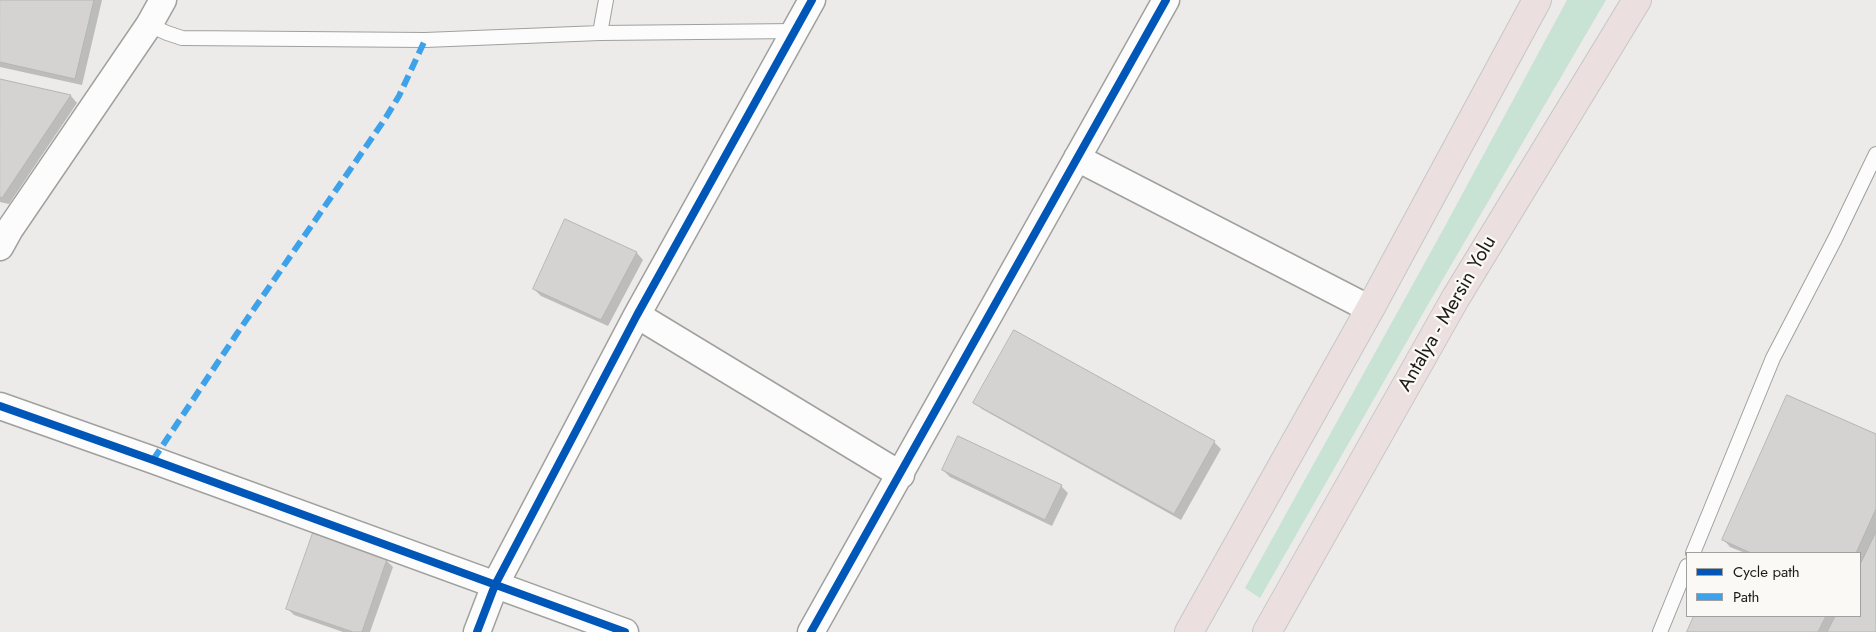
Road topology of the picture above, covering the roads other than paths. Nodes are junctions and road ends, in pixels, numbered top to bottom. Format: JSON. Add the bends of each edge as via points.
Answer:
{"nodes":[{"id":1,"x":163,"y":0,"type":"edge"},
{"id":2,"x":606,"y":0,"type":"edge"},
{"id":3,"x":812,"y":0,"type":"edge"},
{"id":4,"x":1166,"y":0,"type":"edge"},
{"id":5,"x":1537,"y":0,"type":"edge"},
{"id":6,"x":1637,"y":0,"type":"edge"},
{"id":7,"x":149,"y":24,"type":"junction"},
{"id":8,"x":796,"y":31,"type":"junction"},
{"id":9,"x":600,"y":33,"type":"junction"},
{"id":10,"x":1876,"y":154,"type":"edge"},
{"id":11,"x":1077,"y":158,"type":"junction"},
{"id":12,"x":3,"y":234,"type":"edge"},
{"id":13,"x":1370,"y":309,"type":"junction"},
{"id":14,"x":637,"y":315,"type":"junction"},
{"id":15,"x":0,"y":406,"type":"edge"},
{"id":16,"x":901,"y":475,"type":"junction"},
{"id":17,"x":1693,"y":552,"type":"edge"},
{"id":18,"x":1686,"y":568,"type":"edge"},
{"id":19,"x":495,"y":585,"type":"junction"},
{"id":20,"x":477,"y":632,"type":"edge"},
{"id":21,"x":624,"y":632,"type":"edge"},
{"id":22,"x":811,"y":632,"type":"edge"},
{"id":23,"x":1190,"y":632,"type":"edge"},
{"id":24,"x":1267,"y":632,"type":"edge"},
{"id":25,"x":1660,"y":632,"type":"edge"}],
"edges":[{"from":1,"to":7,"type":"street"},
{"from":2,"to":9,"type":"lane"},
{"from":3,"to":8,"type":"street"},
{"from":4,"to":11,"type":"street"},
{"from":5,"to":13,"type":"highway"},
{"from":6,"to":24,"type":"highway","name":"Antalya - Mersin Yolu","via":[[1455,299]]},
{"from":7,"to":9,"type":"lane","via":[[182,38],[425,40]]},
{"from":7,"to":12,"type":"street"},
{"from":8,"to":9,"type":"lane"},
{"from":8,"to":14,"type":"street"},
{"from":10,"to":17,"type":"lane","via":[[1774,358]]},
{"from":11,"to":13,"type":"street"},
{"from":11,"to":16,"type":"street"},
{"from":13,"to":23,"type":"highway"},
{"from":14,"to":16,"type":"street"},
{"from":14,"to":19,"type":"street"},
{"from":15,"to":19,"type":"street"},
{"from":16,"to":22,"type":"street"},
{"from":18,"to":25,"type":"lane"},
{"from":19,"to":20,"type":"street"},
{"from":19,"to":21,"type":"street"}]}
